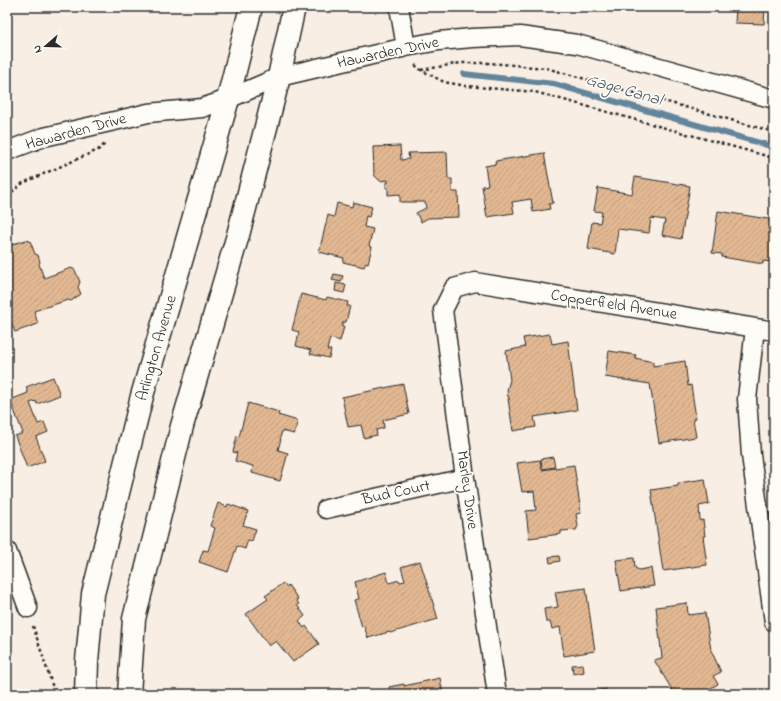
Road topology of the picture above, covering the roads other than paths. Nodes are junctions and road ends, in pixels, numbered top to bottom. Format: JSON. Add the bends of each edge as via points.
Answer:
{"nodes":[{"id":1,"x":250,"y":7,"type":"edge"},
{"id":2,"x":294,"y":7,"type":"edge"},
{"id":3,"x":398,"y":7,"type":"edge"},
{"id":4,"x":406,"y":47,"type":"junction"},
{"id":5,"x":279,"y":77,"type":"junction"},
{"id":6,"x":228,"y":99,"type":"junction"},
{"id":7,"x":774,"y":99,"type":"edge"},
{"id":8,"x":7,"y":151,"type":"edge"},
{"id":9,"x":454,"y":288,"type":"joint"},
{"id":10,"x":755,"y":328,"type":"junction"},
{"id":11,"x":774,"y":331,"type":"edge"},
{"id":12,"x":465,"y":478,"type":"junction"},
{"id":13,"x":326,"y":508,"type":"dead end"},
{"id":14,"x":7,"y":551,"type":"edge"},
{"id":15,"x":28,"y":608,"type":"dead end"},
{"id":16,"x":774,"y":622,"type":"edge"},
{"id":17,"x":86,"y":694,"type":"edge"},
{"id":18,"x":129,"y":694,"type":"edge"},
{"id":19,"x":497,"y":694,"type":"edge"}],
"edges":[{"from":1,"to":6,"type":"main road","name":"Arlington Avenue"},
{"from":2,"to":5,"type":"main road"},
{"from":3,"to":4,"type":"street"},
{"from":4,"to":5,"type":"street","name":"Hawarden Drive"},
{"from":4,"to":7,"type":"street","name":"Hawarden Drive","via":[[439,41],[520,36],[577,44]]},
{"from":5,"to":6,"type":"street","name":"Hawarden Drive"},
{"from":5,"to":18,"type":"main road","via":[[238,235],[182,426],[134,619]]},
{"from":6,"to":8,"type":"street","name":"Hawarden Drive","via":[[202,108],[148,113],[44,136]]},
{"from":6,"to":17,"type":"main road","name":"Arlington Avenue","via":[[142,396],[93,594]]},
{"from":9,"to":10,"type":"street","name":"Copperfield Avenue","via":[[475,282]]},
{"from":9,"to":12,"type":"street","name":"Marley Drive","via":[[443,310]]},
{"from":10,"to":11,"type":"street","name":"Copperfield Avenue"},
{"from":10,"to":16,"type":"street","via":[[747,399],[750,448]]},
{"from":12,"to":13,"type":"street","name":"Bud Court"},
{"from":12,"to":19,"type":"street","name":"Marley Drive"},
{"from":14,"to":15,"type":"street"}]}
